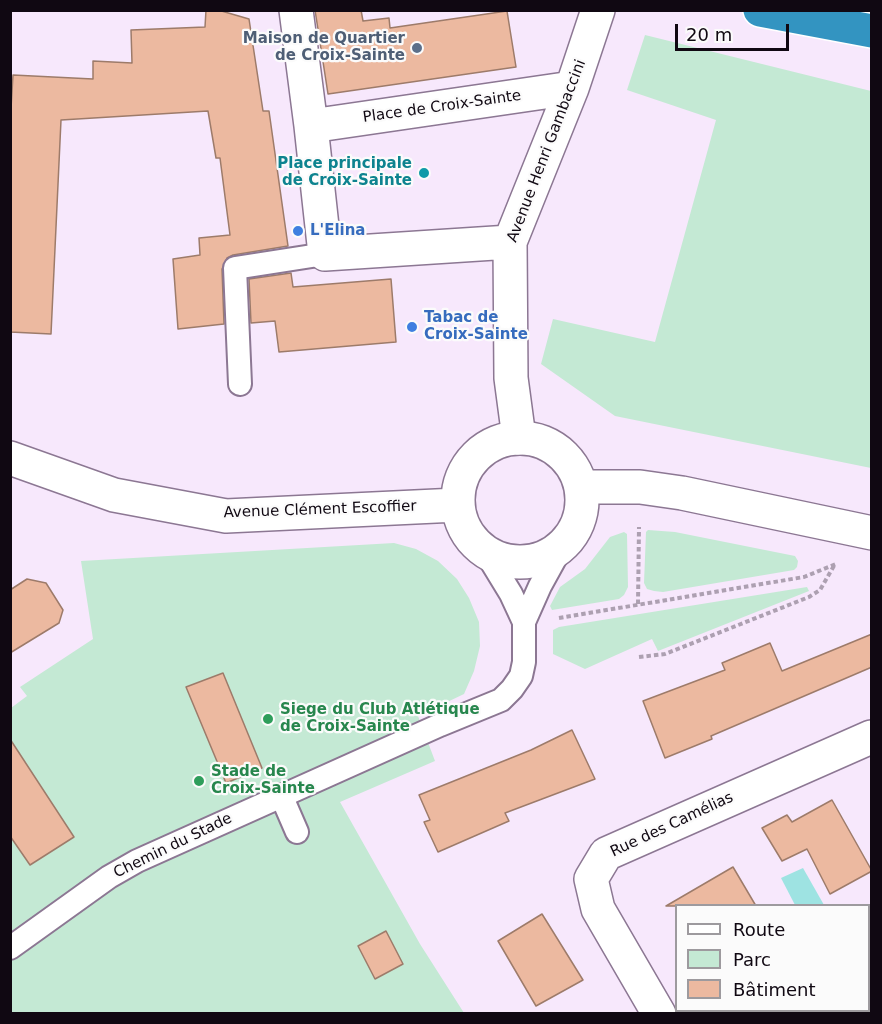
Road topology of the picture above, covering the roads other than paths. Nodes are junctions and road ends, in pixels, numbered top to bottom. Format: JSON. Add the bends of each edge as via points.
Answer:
{"nodes":[{"id":1,"x":296,"y":10,"type":"edge"},
{"id":2,"x":598,"y":10,"type":"edge"},
{"id":3,"x":760,"y":10,"type":"edge"},
{"id":4,"x":872,"y":31,"type":"edge"},
{"id":5,"x":572,"y":88,"type":"junction"},
{"id":6,"x":311,"y":126,"type":"junction"},
{"id":7,"x":510,"y":242,"type":"junction"},
{"id":8,"x":325,"y":254,"type":"junction"},
{"id":9,"x":240,"y":384,"type":"dead end"},
{"id":10,"x":519,"y":438,"type":"junction"},
{"id":11,"x":10,"y":458,"type":"edge"},
{"id":12,"x":581,"y":487,"type":"junction"},
{"id":13,"x":457,"y":505,"type":"junction"},
{"id":14,"x":872,"y":534,"type":"edge"},
{"id":15,"x":562,"y":546,"type":"junction"},
{"id":16,"x":486,"y":553,"type":"junction"},
{"id":17,"x":524,"y":622,"type":"junction"},
{"id":18,"x":871,"y":737,"type":"edge"},
{"id":19,"x":281,"y":795,"type":"junction"},
{"id":20,"x":297,"y":831,"type":"dead end"},
{"id":21,"x":10,"y":948,"type":"edge"},
{"id":22,"x":659,"y":1014,"type":"edge"}],
"edges":[{"from":1,"to":6,"type":"street"},
{"from":2,"to":5,"type":"street","name":"Avenue Henri Gambaccini"},
{"from":3,"to":4,"type":"highway"},
{"from":5,"to":6,"type":"street","name":"Place de Croix-Sainte"},
{"from":5,"to":7,"type":"street","name":"Avenue Henri Gambaccini"},
{"from":6,"to":8,"type":"street"},
{"from":7,"to":8,"type":"street"},
{"from":7,"to":10,"type":"street","name":"Avenue Henri Gambaccini","via":[[511,378]]},
{"from":8,"to":9,"type":"lane","via":[[235,268]]},
{"from":10,"to":12,"type":"street","via":[[540,441],[558,452],[573,467]]},
{"from":10,"to":13,"type":"street","via":[[499,441],[481,451],[467,466],[459,485]]},
{"from":11,"to":13,"type":"street","name":"Avenue Clément Escoffier","via":[[114,495],[226,516]]},
{"from":12,"to":14,"type":"street","via":[[682,493]]},
{"from":12,"to":15,"type":"street","via":[[582,508],[575,529]]},
{"from":13,"to":16,"type":"street","via":[[471,540]]},
{"from":15,"to":16,"type":"street","via":[[543,558],[514,563]]},
{"from":15,"to":17,"type":"lane","name":"Chemin du Stade"},
{"from":16,"to":17,"type":"lane","name":"Chemin du Stade"},
{"from":17,"to":19,"type":"lane","name":"Chemin du Stade","via":[[521,676],[501,700]]},
{"from":18,"to":22,"type":"street","name":"Rue des Camélias","via":[[606,854],[591,879],[598,909]]},
{"from":19,"to":20,"type":"lane"},
{"from":19,"to":21,"type":"lane","name":"Chemin du Stade","via":[[137,861]]}]}
